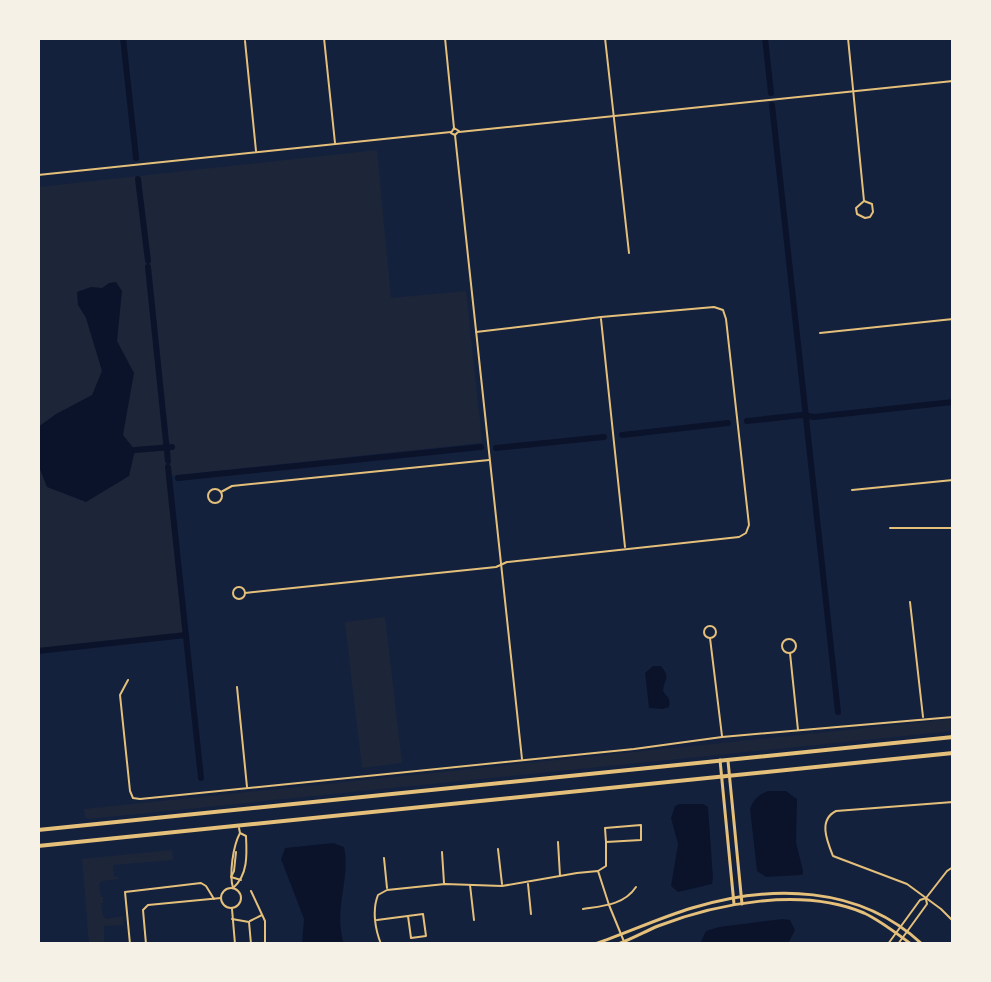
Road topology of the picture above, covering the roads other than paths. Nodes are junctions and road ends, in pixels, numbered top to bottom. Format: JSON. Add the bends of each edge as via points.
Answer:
{"nodes":[{"id":1,"x":324,"y":38,"type":"edge"},
{"id":2,"x":445,"y":38,"type":"edge"},
{"id":3,"x":605,"y":38,"type":"edge"},
{"id":4,"x":848,"y":38,"type":"edge"},
{"id":5,"x":245,"y":41,"type":"dead end"},
{"id":6,"x":953,"y":81,"type":"edge"},
{"id":7,"x":853,"y":92,"type":"junction"},
{"id":8,"x":614,"y":116,"type":"junction"},
{"id":9,"x":454,"y":128,"type":"junction"},
{"id":10,"x":451,"y":132,"type":"junction"},
{"id":11,"x":459,"y":132,"type":"junction"},
{"id":12,"x":455,"y":135,"type":"junction"},
{"id":13,"x":335,"y":144,"type":"junction"},
{"id":14,"x":256,"y":152,"type":"junction"},
{"id":15,"x":38,"y":175,"type":"edge"},
{"id":16,"x":864,"y":201,"type":"junction"},
{"id":17,"x":629,"y":253,"type":"dead end"},
{"id":18,"x":601,"y":317,"type":"junction"},
{"id":19,"x":953,"y":319,"type":"edge"},
{"id":20,"x":476,"y":332,"type":"junction"},
{"id":21,"x":820,"y":333,"type":"dead end"},
{"id":22,"x":490,"y":460,"type":"junction"},
{"id":23,"x":953,"y":480,"type":"edge"},
{"id":24,"x":852,"y":490,"type":"dead end"},
{"id":25,"x":221,"y":492,"type":"dead end"},
{"id":26,"x":890,"y":528,"type":"dead end"},
{"id":27,"x":953,"y":528,"type":"edge"},
{"id":28,"x":625,"y":548,"type":"junction"},
{"id":29,"x":502,"y":565,"type":"junction"},
{"id":30,"x":245,"y":593,"type":"dead end"},
{"id":31,"x":910,"y":602,"type":"dead end"},
{"id":32,"x":710,"y":638,"type":"dead end"},
{"id":33,"x":790,"y":653,"type":"dead end"},
{"id":34,"x":128,"y":680,"type":"dead end"},
{"id":35,"x":237,"y":687,"type":"dead end"},
{"id":36,"x":953,"y":717,"type":"edge"},
{"id":37,"x":923,"y":718,"type":"junction"},
{"id":38,"x":798,"y":731,"type":"junction"},
{"id":39,"x":722,"y":737,"type":"junction"},
{"id":40,"x":953,"y":737,"type":"edge"},
{"id":41,"x":953,"y":753,"type":"edge"},
{"id":42,"x":728,"y":759,"type":"junction"},
{"id":43,"x":523,"y":760,"type":"junction"},
{"id":44,"x":720,"y":760,"type":"junction"},
{"id":45,"x":730,"y":775,"type":"junction"},
{"id":46,"x":721,"y":776,"type":"junction"},
{"id":47,"x":247,"y":788,"type":"junction"},
{"id":48,"x":953,"y":802,"type":"edge"},
{"id":49,"x":239,"y":829,"type":"junction"},
{"id":50,"x":38,"y":830,"type":"edge"},
{"id":51,"x":558,"y":842,"type":"dead end"},
{"id":52,"x":606,"y":842,"type":"junction"},
{"id":53,"x":38,"y":846,"type":"edge"},
{"id":54,"x":498,"y":849,"type":"dead end"},
{"id":55,"x":442,"y":852,"type":"dead end"},
{"id":56,"x":384,"y":858,"type":"dead end"},
{"id":57,"x":953,"y":867,"type":"edge"},
{"id":58,"x":598,"y":871,"type":"junction"},
{"id":59,"x":560,"y":876,"type":"junction"},
{"id":60,"x":231,"y":877,"type":"junction"},
{"id":61,"x":241,"y":880,"type":"junction"},
{"id":62,"x":527,"y":882,"type":"junction"},
{"id":63,"x":445,"y":884,"type":"junction"},
{"id":64,"x":470,"y":884,"type":"junction"},
{"id":65,"x":502,"y":886,"type":"junction"},
{"id":66,"x":636,"y":887,"type":"dead end"},
{"id":67,"x":233,"y":888,"type":"junction"},
{"id":68,"x":387,"y":890,"type":"junction"},
{"id":69,"x":251,"y":891,"type":"dead end"},
{"id":70,"x":741,"y":896,"type":"junction"},
{"id":71,"x":733,"y":897,"type":"junction"},
{"id":72,"x":221,"y":898,"type":"junction"},
{"id":73,"x":926,"y":898,"type":"junction"},
{"id":74,"x":214,"y":899,"type":"junction"},
{"id":75,"x":742,"y":904,"type":"junction"},
{"id":76,"x":609,"y":905,"type":"junction"},
{"id":77,"x":734,"y":905,"type":"junction"},
{"id":78,"x":231,"y":907,"type":"junction"},
{"id":79,"x":583,"y":909,"type":"dead end"},
{"id":80,"x":531,"y":914,"type":"dead end"},
{"id":81,"x":262,"y":915,"type":"junction"},
{"id":82,"x":408,"y":916,"type":"junction"},
{"id":83,"x":232,"y":919,"type":"junction"},
{"id":84,"x":376,"y":920,"type":"junction"},
{"id":85,"x":474,"y":920,"type":"dead end"},
{"id":86,"x":953,"y":921,"type":"edge"},
{"id":87,"x":249,"y":922,"type":"junction"},
{"id":88,"x":900,"y":926,"type":"junction"},
{"id":89,"x":908,"y":931,"type":"junction"},
{"id":90,"x":896,"y":933,"type":"junction"},
{"id":91,"x":621,"y":935,"type":"junction"},
{"id":92,"x":902,"y":938,"type":"junction"},
{"id":93,"x":624,"y":943,"type":"edge"},
{"id":94,"x":130,"y":944,"type":"edge"},
{"id":95,"x":146,"y":944,"type":"edge"},
{"id":96,"x":235,"y":944,"type":"edge"},
{"id":97,"x":251,"y":944,"type":"edge"},
{"id":98,"x":263,"y":944,"type":"edge"},
{"id":99,"x":381,"y":944,"type":"edge"},
{"id":100,"x":595,"y":944,"type":"edge"},
{"id":101,"x":618,"y":944,"type":"edge"},
{"id":102,"x":888,"y":944,"type":"edge"},
{"id":103,"x":898,"y":944,"type":"edge"},
{"id":104,"x":911,"y":944,"type":"edge"},
{"id":105,"x":922,"y":944,"type":"edge"}],
"edges":[{"from":1,"to":13,"type":"street"},
{"from":2,"to":9,"type":"street"},
{"from":3,"to":8,"type":"street"},
{"from":4,"to":7,"type":"street"},
{"from":5,"to":14,"type":"street"},
{"from":6,"to":7,"type":"street"},
{"from":7,"to":8,"type":"street"},
{"from":7,"to":16,"type":"street"},
{"from":8,"to":11,"type":"street"},
{"from":8,"to":17,"type":"street"},
{"from":9,"to":10,"type":"street"},
{"from":9,"to":11,"type":"street"},
{"from":10,"to":12,"type":"street"},
{"from":10,"to":13,"type":"street"},
{"from":11,"to":12,"type":"street"},
{"from":12,"to":20,"type":"street"},
{"from":13,"to":14,"type":"street"},
{"from":14,"to":15,"type":"street"},
{"from":16,"to":16,"type":"street","via":[[872,204],[873,212],[861,218],[856,208]]},
{"from":18,"to":20,"type":"street"},
{"from":18,"to":28,"type":"street"},
{"from":18,"to":28,"type":"street","via":[[723,310],[749,525],[739,537]]},
{"from":19,"to":21,"type":"street"},
{"from":20,"to":22,"type":"street"},
{"from":22,"to":25,"type":"street","via":[[232,486]]},
{"from":22,"to":29,"type":"street"},
{"from":23,"to":24,"type":"street"},
{"from":26,"to":27,"type":"street"},
{"from":28,"to":29,"type":"street"},
{"from":29,"to":30,"type":"street"},
{"from":29,"to":43,"type":"street"},
{"from":31,"to":37,"type":"street"},
{"from":32,"to":39,"type":"street"},
{"from":33,"to":38,"type":"street"},
{"from":34,"to":47,"type":"street","via":[[120,695],[133,798]]},
{"from":35,"to":47,"type":"street"},
{"from":36,"to":37,"type":"street"},
{"from":37,"to":38,"type":"street"},
{"from":38,"to":39,"type":"street"},
{"from":39,"to":43,"type":"street"},
{"from":40,"to":42,"type":"highway"},
{"from":41,"to":45,"type":"highway"},
{"from":42,"to":44,"type":"highway"},
{"from":42,"to":45,"type":"street"},
{"from":43,"to":47,"type":"street"},
{"from":44,"to":46,"type":"street"},
{"from":44,"to":50,"type":"highway"},
{"from":45,"to":46,"type":"highway"},
{"from":45,"to":70,"type":"street"},
{"from":46,"to":49,"type":"highway"},
{"from":46,"to":71,"type":"street"},
{"from":48,"to":73,"type":"street","via":[[836,811],[826,820],[833,856],[907,884]]},
{"from":49,"to":53,"type":"highway"},
{"from":49,"to":60,"type":"street"},
{"from":49,"to":61,"type":"street","via":[[246,836],[247,857]]},
{"from":51,"to":59,"type":"street"},
{"from":52,"to":52,"type":"street","via":[[605,828],[641,825],[641,840]]},
{"from":52,"to":58,"type":"street","via":[[606,866]]},
{"from":54,"to":65,"type":"street"},
{"from":55,"to":63,"type":"street"},
{"from":56,"to":68,"type":"street"},
{"from":57,"to":73,"type":"street"},
{"from":58,"to":59,"type":"street"},
{"from":58,"to":76,"type":"street"},
{"from":59,"to":62,"type":"street"},
{"from":60,"to":61,"type":"street"},
{"from":60,"to":67,"type":"street"},
{"from":61,"to":67,"type":"street"},
{"from":62,"to":65,"type":"street"},
{"from":62,"to":80,"type":"street"},
{"from":63,"to":64,"type":"street"},
{"from":63,"to":68,"type":"street"},
{"from":64,"to":65,"type":"street"},
{"from":64,"to":85,"type":"street"},
{"from":66,"to":76,"type":"street","via":[[630,896]]},
{"from":67,"to":72,"type":"street"},
{"from":67,"to":78,"type":"street","via":[[241,897]]},
{"from":68,"to":84,"type":"street","via":[[374,905]]},
{"from":69,"to":81,"type":"street"},
{"from":70,"to":71,"type":"street"},
{"from":70,"to":75,"type":"street"},
{"from":70,"to":88,"type":"street","via":[[791,893],[844,899]]},
{"from":71,"to":77,"type":"street"},
{"from":71,"to":91,"type":"street"},
{"from":72,"to":74,"type":"street"},
{"from":72,"to":78,"type":"street"},
{"from":73,"to":86,"type":"street"},
{"from":73,"to":88,"type":"street"},
{"from":73,"to":89,"type":"street"},
{"from":74,"to":94,"type":"street","via":[[201,883],[125,892]]},
{"from":74,"to":95,"type":"street","via":[[148,905],[143,910]]},
{"from":75,"to":77,"type":"street"},
{"from":75,"to":90,"type":"street","via":[[817,901],[864,913]]},
{"from":76,"to":79,"type":"street"},
{"from":76,"to":91,"type":"street"},
{"from":77,"to":93,"type":"street","via":[[657,927]]},
{"from":78,"to":83,"type":"street"},
{"from":81,"to":87,"type":"street"},
{"from":81,"to":98,"type":"street"},
{"from":82,"to":82,"type":"street","via":[[411,938],[426,936],[423,914]]},
{"from":82,"to":84,"type":"street"},
{"from":83,"to":87,"type":"street"},
{"from":83,"to":96,"type":"street"},
{"from":84,"to":99,"type":"street"},
{"from":87,"to":97,"type":"street"},
{"from":88,"to":89,"type":"street"},
{"from":88,"to":90,"type":"street"},
{"from":89,"to":92,"type":"street"},
{"from":89,"to":105,"type":"street"},
{"from":90,"to":92,"type":"street"},
{"from":90,"to":102,"type":"street"},
{"from":91,"to":93,"type":"street"},
{"from":91,"to":100,"type":"street"},
{"from":92,"to":103,"type":"street"},
{"from":92,"to":104,"type":"street"},
{"from":93,"to":101,"type":"street"}]}
